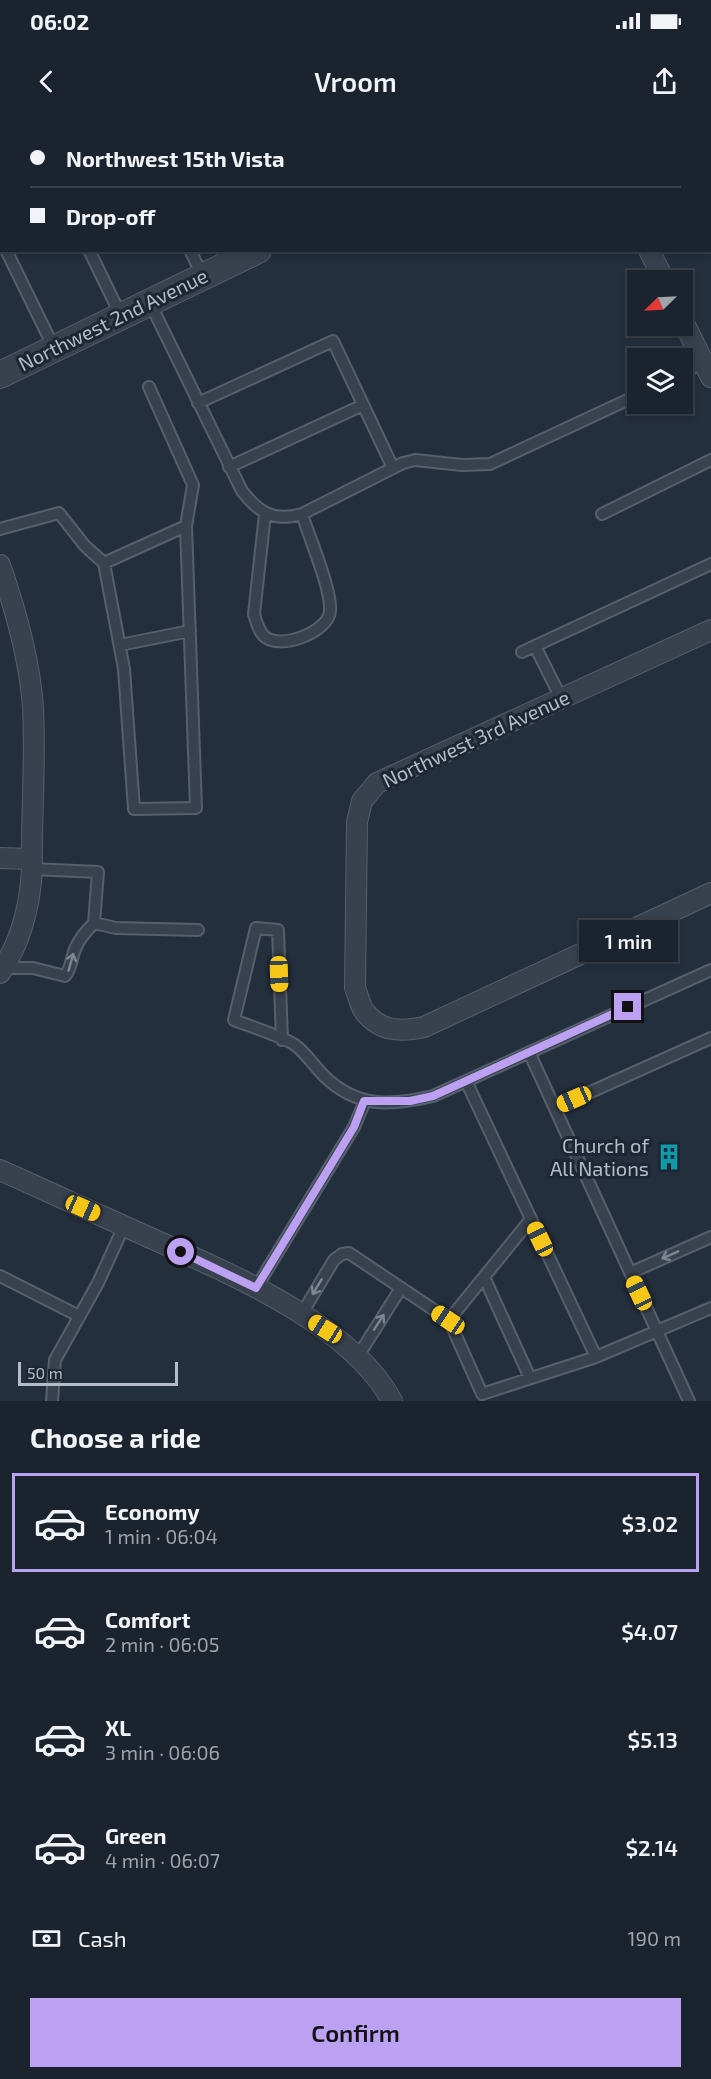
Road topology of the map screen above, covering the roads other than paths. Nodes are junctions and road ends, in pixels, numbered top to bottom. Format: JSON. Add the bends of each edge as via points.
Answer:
{"nodes":[{"id":1,"x":7,"y":252,"type":"edge"},
{"id":2,"x":90,"y":252,"type":"edge"},
{"id":3,"x":191,"y":252,"type":"edge"},
{"id":4,"x":254,"y":252,"type":"edge"},
{"id":5,"x":650,"y":252,"type":"edge"},
{"id":6,"x":659,"y":270,"type":"edge"},
{"id":7,"x":204,"y":277,"type":"junction"},
{"id":8,"x":150,"y":302,"type":"junction"},
{"id":9,"x":121,"y":316,"type":"junction"},
{"id":10,"x":691,"y":336,"type":"edge"},
{"id":11,"x":54,"y":349,"type":"junction"},
{"id":12,"x":708,"y":370,"type":"edge"},
{"id":13,"x":693,"y":372,"type":"edge"},
{"id":14,"x":0,"y":375,"type":"edge"},
{"id":15,"x":148,"y":387,"type":"dead end"},
{"id":16,"x":627,"y":400,"type":"edge"},
{"id":17,"x":198,"y":403,"type":"junction"},
{"id":18,"x":363,"y":405,"type":"junction"},
{"id":19,"x":711,"y":460,"type":"edge"},
{"id":20,"x":229,"y":467,"type":"junction"},
{"id":21,"x":393,"y":468,"type":"junction"},
{"id":22,"x":265,"y":513,"type":"junction"},
{"id":23,"x":602,"y":513,"type":"dead end"},
{"id":24,"x":302,"y":514,"type":"junction"},
{"id":25,"x":186,"y":526,"type":"junction"},
{"id":26,"x":0,"y":529,"type":"edge"},
{"id":27,"x":104,"y":562,"type":"junction"},
{"id":28,"x":711,"y":564,"type":"edge"},
{"id":29,"x":1,"y":570,"type":"edge"},
{"id":30,"x":9,"y":629,"type":"edge"},
{"id":31,"x":711,"y":630,"type":"edge"},
{"id":32,"x":190,"y":632,"type":"junction"},
{"id":33,"x":120,"y":645,"type":"junction"},
{"id":34,"x":535,"y":646,"type":"junction"},
{"id":35,"x":522,"y":652,"type":"dead end"},
{"id":36,"x":561,"y":698,"type":"junction"},
{"id":37,"x":0,"y":858,"type":"edge"},
{"id":38,"x":32,"y":864,"type":"junction"},
{"id":39,"x":711,"y":893,"type":"edge"},
{"id":40,"x":94,"y":923,"type":"junction"},
{"id":41,"x":198,"y":930,"type":"dead end"},
{"id":42,"x":2,"y":970,"type":"edge"},
{"id":43,"x":711,"y":970,"type":"edge"},
{"id":44,"x":711,"y":1038,"type":"edge"},
{"id":45,"x":282,"y":1040,"type":"junction"},
{"id":46,"x":529,"y":1052,"type":"junction"},
{"id":47,"x":466,"y":1081,"type":"junction"},
{"id":48,"x":364,"y":1101,"type":"junction"},
{"id":49,"x":555,"y":1108,"type":"junction"},
{"id":50,"x":0,"y":1170,"type":"edge"},
{"id":51,"x":531,"y":1219,"type":"junction"},
{"id":52,"x":124,"y":1226,"type":"junction"},
{"id":53,"x":711,"y":1237,"type":"edge"},
{"id":54,"x":630,"y":1273,"type":"junction"},
{"id":55,"x":0,"y":1276,"type":"edge"},
{"id":56,"x":484,"y":1277,"type":"junction"},
{"id":57,"x":256,"y":1288,"type":"junction"},
{"id":58,"x":400,"y":1288,"type":"junction"},
{"id":59,"x":711,"y":1308,"type":"edge"},
{"id":60,"x":301,"y":1315,"type":"junction"},
{"id":61,"x":79,"y":1316,"type":"junction"},
{"id":62,"x":448,"y":1320,"type":"junction"},
{"id":63,"x":657,"y":1332,"type":"junction"},
{"id":64,"x":358,"y":1356,"type":"junction"},
{"id":65,"x":596,"y":1357,"type":"junction"},
{"id":66,"x":530,"y":1378,"type":"junction"},
{"id":67,"x":52,"y":1401,"type":"edge"},
{"id":68,"x":392,"y":1401,"type":"edge"},
{"id":69,"x":689,"y":1401,"type":"edge"}],
"edges":[{"from":1,"to":11,"type":"lane"},
{"from":2,"to":9,"type":"lane"},
{"from":3,"to":7,"type":"lane"},
{"from":4,"to":7,"type":"street","name":"Northwest 2nd Avenue"},
{"from":5,"to":6,"type":"street"},
{"from":7,"to":8,"type":"street","name":"Northwest 2nd Avenue"},
{"from":8,"to":9,"type":"street","name":"Northwest 2nd Avenue"},
{"from":8,"to":17,"type":"lane"},
{"from":9,"to":11,"type":"street","name":"Northwest 2nd Avenue"},
{"from":10,"to":12,"type":"street"},
{"from":11,"to":14,"type":"street","name":"Northwest 2nd Avenue"},
{"from":12,"to":13,"type":"lane"},
{"from":15,"to":25,"type":"lane","via":[[193,485]]},
{"from":16,"to":21,"type":"lane","via":[[490,464],[415,460]]},
{"from":17,"to":18,"type":"lane","via":[[333,341]]},
{"from":17,"to":20,"type":"lane"},
{"from":18,"to":20,"type":"lane"},
{"from":18,"to":21,"type":"lane"},
{"from":19,"to":23,"type":"lane"},
{"from":20,"to":22,"type":"lane","via":[[252,504]]},
{"from":21,"to":24,"type":"lane"},
{"from":22,"to":24,"type":"lane","via":[[289,518]]},
{"from":22,"to":24,"type":"lane","via":[[254,614],[264,636],[284,642],[324,626],[330,611],[326,586]]},
{"from":25,"to":27,"type":"lane"},
{"from":25,"to":32,"type":"lane"},
{"from":26,"to":27,"type":"lane","via":[[59,513],[85,546]]},
{"from":27,"to":33,"type":"lane"},
{"from":28,"to":34,"type":"lane"},
{"from":29,"to":30,"type":"street"},
{"from":30,"to":38,"type":"street","via":[[33,707]]},
{"from":31,"to":36,"type":"street","name":"Northwest 3rd Avenue"},
{"from":32,"to":33,"type":"lane"},
{"from":32,"to":33,"type":"lane","via":[[196,808],[134,809]]},
{"from":34,"to":35,"type":"lane"},
{"from":34,"to":36,"type":"lane"},
{"from":36,"to":39,"type":"street","name":"Northwest 3rd Avenue","via":[[377,783],[362,801],[357,822],[356,988],[364,1010],[381,1026],[403,1032],[424,1027]]},
{"from":37,"to":38,"type":"street"},
{"from":38,"to":40,"type":"lane","via":[[98,872]]},
{"from":38,"to":42,"type":"street","via":[[26,915]]},
{"from":40,"to":41,"type":"lane","via":[[116,928]]},
{"from":42,"to":40,"type":"lane","one_way":true,"via":[[33,968],[65,976],[75,948]]},
{"from":43,"to":46,"type":"lane"},
{"from":44,"to":49,"type":"lane"},
{"from":45,"to":45,"type":"lane","via":[[234,1020],[256,928],[278,930]]},
{"from":45,"to":48,"type":"lane","via":[[294,1044],[342,1090]]},
{"from":46,"to":47,"type":"lane"},
{"from":46,"to":49,"type":"lane"},
{"from":47,"to":48,"type":"lane","via":[[433,1096],[410,1101]]},
{"from":47,"to":51,"type":"lane"},
{"from":48,"to":57,"type":"lane","via":[[354,1127]]},
{"from":49,"to":54,"type":"lane"},
{"from":50,"to":52,"type":"street"},
{"from":51,"to":56,"type":"lane"},
{"from":51,"to":65,"type":"lane"},
{"from":52,"to":57,"type":"street"},
{"from":52,"to":61,"type":"lane"},
{"from":53,"to":54,"type":"lane","one_way":true},
{"from":54,"to":63,"type":"lane"},
{"from":55,"to":61,"type":"lane"},
{"from":56,"to":62,"type":"lane"},
{"from":56,"to":66,"type":"lane"},
{"from":57,"to":60,"type":"street"},
{"from":58,"to":60,"type":"lane","one_way":true,"via":[[349,1253],[342,1254],[334,1260]]},
{"from":58,"to":62,"type":"lane"},
{"from":64,"to":58,"type":"lane","one_way":true},
{"from":59,"to":63,"type":"lane"},
{"from":60,"to":64,"type":"street"},
{"from":61,"to":67,"type":"lane","via":[[55,1360]]},
{"from":62,"to":66,"type":"lane","via":[[482,1394]]},
{"from":63,"to":65,"type":"lane"},
{"from":63,"to":69,"type":"lane"},
{"from":64,"to":68,"type":"street"},
{"from":65,"to":66,"type":"lane"}]}
